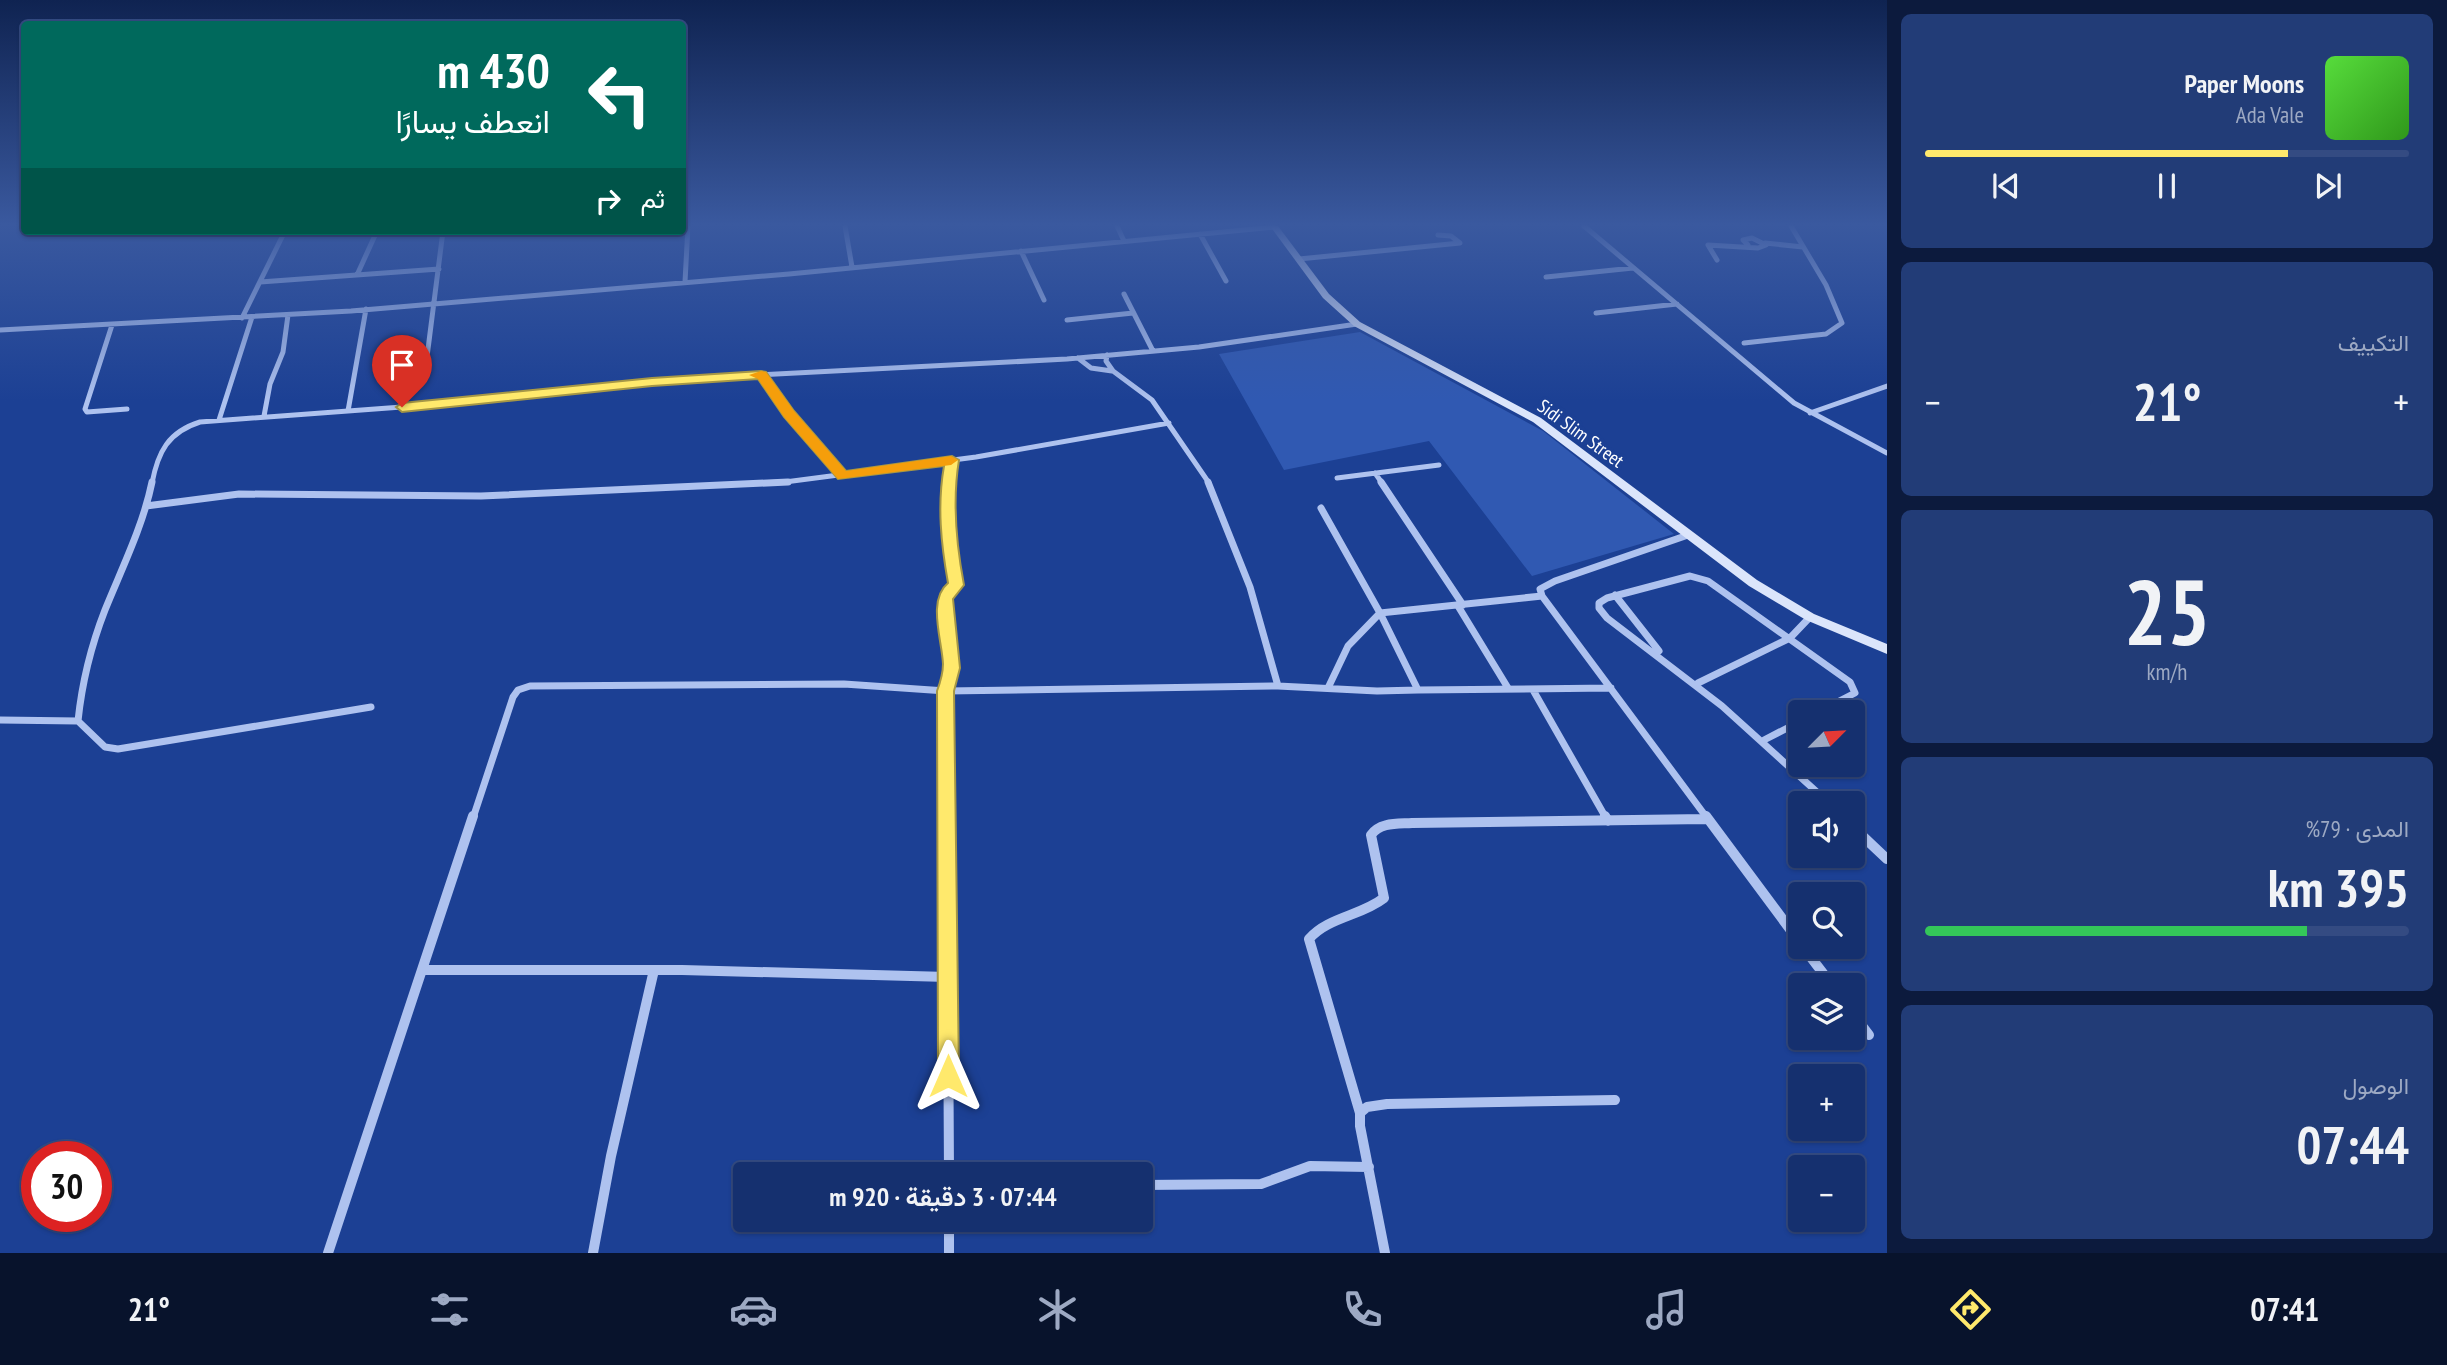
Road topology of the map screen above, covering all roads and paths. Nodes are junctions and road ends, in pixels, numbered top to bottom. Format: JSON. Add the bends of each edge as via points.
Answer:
{"nodes":[{"id":1,"x":259,"y":284,"type":"edge"},
{"id":2,"x":437,"y":284,"type":"edge"},
{"id":3,"x":654,"y":284,"type":"edge"},
{"id":4,"x":1037,"y":284,"type":"edge"},
{"id":5,"x":1318,"y":284,"type":"edge"},
{"id":6,"x":1653,"y":284,"type":"edge"},
{"id":7,"x":1826,"y":284,"type":"edge"},
{"id":8,"x":1124,"y":294,"type":"dead end"},
{"id":9,"x":1044,"y":300,"type":"dead end"},
{"id":10,"x":435,"y":302,"type":"junction"},
{"id":11,"x":1677,"y":304,"type":"junction"},
{"id":12,"x":366,"y":309,"type":"junction"},
{"id":13,"x":1133,"y":313,"type":"junction"},
{"id":14,"x":1596,"y":313,"type":"dead end"},
{"id":15,"x":288,"y":315,"type":"junction"},
{"id":16,"x":252,"y":317,"type":"junction"},
{"id":17,"x":242,"y":318,"type":"junction"},
{"id":18,"x":1067,"y":320,"type":"dead end"},
{"id":19,"x":1357,"y":324,"type":"junction"},
{"id":20,"x":112,"y":325,"type":"junction"},
{"id":21,"x":0,"y":330,"type":"edge"},
{"id":22,"x":1744,"y":343,"type":"dead end"},
{"id":23,"x":1153,"y":351,"type":"junction"},
{"id":24,"x":1107,"y":355,"type":"junction"},
{"id":25,"x":427,"y":357,"type":"dead end"},
{"id":26,"x":1078,"y":358,"type":"junction"},
{"id":27,"x":1113,"y":371,"type":"junction"},
{"id":28,"x":761,"y":375,"type":"junction"},
{"id":29,"x":1887,"y":386,"type":"edge"},
{"id":30,"x":127,"y":410,"type":"dead end"},
{"id":31,"x":348,"y":411,"type":"junction"},
{"id":32,"x":1810,"y":413,"type":"junction"},
{"id":33,"x":264,"y":416,"type":"junction"},
{"id":34,"x":219,"y":420,"type":"junction"},
{"id":35,"x":1169,"y":424,"type":"junction"},
{"id":36,"x":1885,"y":450,"type":"edge"},
{"id":37,"x":952,"y":460,"type":"junction"},
{"id":38,"x":1439,"y":465,"type":"dead end"},
{"id":39,"x":1375,"y":473,"type":"junction"},
{"id":40,"x":843,"y":476,"type":"junction"},
{"id":41,"x":1337,"y":478,"type":"dead end"},
{"id":42,"x":146,"y":506,"type":"junction"},
{"id":43,"x":1321,"y":508,"type":"dead end"},
{"id":44,"x":1688,"y":535,"type":"junction"},
{"id":45,"x":1615,"y":595,"type":"junction"},
{"id":46,"x":1542,"y":596,"type":"junction"},
{"id":47,"x":1461,"y":605,"type":"junction"},
{"id":48,"x":1380,"y":613,"type":"junction"},
{"id":49,"x":1810,"y":617,"type":"junction"},
{"id":50,"x":1790,"y":638,"type":"junction"},
{"id":51,"x":1887,"y":649,"type":"edge"},
{"id":52,"x":1664,"y":657,"type":"junction"},
{"id":53,"x":1698,"y":684,"type":"junction"},
{"id":54,"x":1278,"y":687,"type":"junction"},
{"id":55,"x":1328,"y":688,"type":"junction"},
{"id":56,"x":1508,"y":688,"type":"junction"},
{"id":57,"x":1611,"y":688,"type":"junction"},
{"id":58,"x":1418,"y":690,"type":"junction"},
{"id":59,"x":1534,"y":690,"type":"junction"},
{"id":60,"x":946,"y":691,"type":"junction"},
{"id":61,"x":1841,"y":700,"type":"edge"},
{"id":62,"x":371,"y":707,"type":"dead end"},
{"id":63,"x":0,"y":720,"type":"edge"},
{"id":64,"x":78,"y":721,"type":"junction"},
{"id":65,"x":1788,"y":728,"type":"edge"},
{"id":66,"x":1764,"y":740,"type":"junction"},
{"id":67,"x":1817,"y":791,"type":"edge"},
{"id":68,"x":1706,"y":819,"type":"junction"},
{"id":69,"x":1608,"y":821,"type":"junction"},
{"id":70,"x":1865,"y":838,"type":"edge"},
{"id":71,"x":1887,"y":859,"type":"edge"},
{"id":72,"x":1788,"y":927,"type":"edge"},
{"id":73,"x":1812,"y":959,"type":"edge"},
{"id":74,"x":422,"y":970,"type":"junction"},
{"id":75,"x":654,"y":970,"type":"junction"},
{"id":76,"x":1823,"y":973,"type":"edge"},
{"id":77,"x":948,"y":977,"type":"junction"},
{"id":78,"x":1865,"y":1029,"type":"edge"},
{"id":79,"x":1870,"y":1035,"type":"dead end"},
{"id":80,"x":1615,"y":1100,"type":"dead end"},
{"id":81,"x":1360,"y":1113,"type":"junction"},
{"id":82,"x":949,"y":1162,"type":"edge"},
{"id":83,"x":1368,"y":1167,"type":"junction"},
{"id":84,"x":1153,"y":1185,"type":"edge"},
{"id":85,"x":949,"y":1232,"type":"edge"},
{"id":86,"x":328,"y":1253,"type":"edge"},
{"id":87,"x":593,"y":1253,"type":"edge"},
{"id":88,"x":949,"y":1253,"type":"edge"},
{"id":89,"x":1385,"y":1253,"type":"edge"}],
"edges":[{"from":1,"to":17,"type":"street"},
{"from":2,"to":10,"type":"street"},
{"from":3,"to":10,"type":"street"},
{"from":4,"to":9,"type":"street"},
{"from":5,"to":19,"type":"main road","name":"Sidi Slim Street"},
{"from":6,"to":11,"type":"street"},
{"from":7,"to":22,"type":"street","via":[[1842,323],[1826,334]]},
{"from":8,"to":13,"type":"street"},
{"from":10,"to":12,"type":"street"},
{"from":10,"to":25,"type":"street"},
{"from":11,"to":14,"type":"street"},
{"from":11,"to":32,"type":"street"},
{"from":12,"to":15,"type":"street"},
{"from":12,"to":31,"type":"street"},
{"from":13,"to":18,"type":"street"},
{"from":13,"to":23,"type":"street"},
{"from":15,"to":16,"type":"street"},
{"from":15,"to":33,"type":"street"},
{"from":16,"to":17,"type":"street"},
{"from":16,"to":34,"type":"street"},
{"from":17,"to":20,"type":"street"},
{"from":19,"to":23,"type":"street"},
{"from":19,"to":44,"type":"main road","name":"Sidi Slim Street","via":[[1537,420]]},
{"from":20,"to":21,"type":"street"},
{"from":20,"to":30,"type":"street","via":[[85,409]]},
{"from":23,"to":24,"type":"street"},
{"from":24,"to":26,"type":"street"},
{"from":24,"to":27,"type":"street"},
{"from":26,"to":27,"type":"street","via":[[1091,368]]},
{"from":26,"to":28,"type":"street"},
{"from":27,"to":35,"type":"street","via":[[1143,391]]},
{"from":28,"to":31,"type":"street"},
{"from":28,"to":40,"type":"street"},
{"from":29,"to":32,"type":"street"},
{"from":31,"to":33,"type":"street"},
{"from":32,"to":36,"type":"street"},
{"from":33,"to":34,"type":"street"},
{"from":34,"to":42,"type":"street","via":[[190,425],[168,439]]},
{"from":35,"to":37,"type":"street"},
{"from":35,"to":54,"type":"street","via":[[1216,496],[1250,587]]},
{"from":37,"to":40,"type":"street"},
{"from":37,"to":60,"type":"street","via":[[947,536],[956,585],[945,599],[952,668]]},
{"from":38,"to":39,"type":"street"},
{"from":39,"to":41,"type":"street"},
{"from":39,"to":47,"type":"street"},
{"from":40,"to":42,"type":"street","via":[[481,496],[239,494]]},
{"from":42,"to":64,"type":"street","via":[[102,617],[86,669]]},
{"from":43,"to":48,"type":"street"},
{"from":44,"to":46,"type":"street","via":[[1544,586]]},
{"from":44,"to":49,"type":"main road","name":"Sidi Slim Street","via":[[1753,583]]},
{"from":45,"to":50,"type":"street","via":[[1690,576],[1700,578]]},
{"from":45,"to":52,"type":"street"},
{"from":45,"to":52,"type":"street","via":[[1599,603],[1606,618]]},
{"from":46,"to":47,"type":"street"},
{"from":46,"to":57,"type":"street"},
{"from":47,"to":48,"type":"street"},
{"from":47,"to":56,"type":"street"},
{"from":48,"to":55,"type":"street","via":[[1344,650]]},
{"from":48,"to":58,"type":"street"},
{"from":49,"to":50,"type":"street"},
{"from":49,"to":51,"type":"main road","name":"Sidi Slim Street"},
{"from":50,"to":53,"type":"street"},
{"from":50,"to":61,"type":"street","via":[[1850,682],[1855,693]]},
{"from":52,"to":53,"type":"street"},
{"from":53,"to":66,"type":"street"},
{"from":54,"to":55,"type":"street"},
{"from":54,"to":60,"type":"street"},
{"from":55,"to":58,"type":"street"},
{"from":56,"to":58,"type":"street"},
{"from":56,"to":59,"type":"street"},
{"from":57,"to":59,"type":"street"},
{"from":57,"to":68,"type":"street"},
{"from":59,"to":69,"type":"street"},
{"from":60,"to":74,"type":"street","via":[[844,684],[523,688],[513,698]]},
{"from":60,"to":77,"type":"street"},
{"from":62,"to":64,"type":"street","via":[[118,749],[105,747]]},
{"from":63,"to":64,"type":"street"},
{"from":65,"to":66,"type":"street"},
{"from":66,"to":67,"type":"street"},
{"from":68,"to":69,"type":"street"},
{"from":68,"to":72,"type":"street"},
{"from":69,"to":81,"type":"street","via":[[1412,823],[1374,830],[1371,835],[1384,898],[1318,930],[1309,939]]},
{"from":70,"to":71,"type":"street"},
{"from":73,"to":76,"type":"street"},
{"from":74,"to":75,"type":"street"},
{"from":74,"to":86,"type":"street"},
{"from":75,"to":77,"type":"street"},
{"from":75,"to":87,"type":"street"},
{"from":77,"to":82,"type":"street"},
{"from":78,"to":79,"type":"street"},
{"from":80,"to":81,"type":"street","via":[[1387,1104]]},
{"from":81,"to":83,"type":"street"},
{"from":83,"to":84,"type":"street","via":[[1310,1166],[1261,1184]]},
{"from":83,"to":89,"type":"street"},
{"from":85,"to":88,"type":"street"}]}
